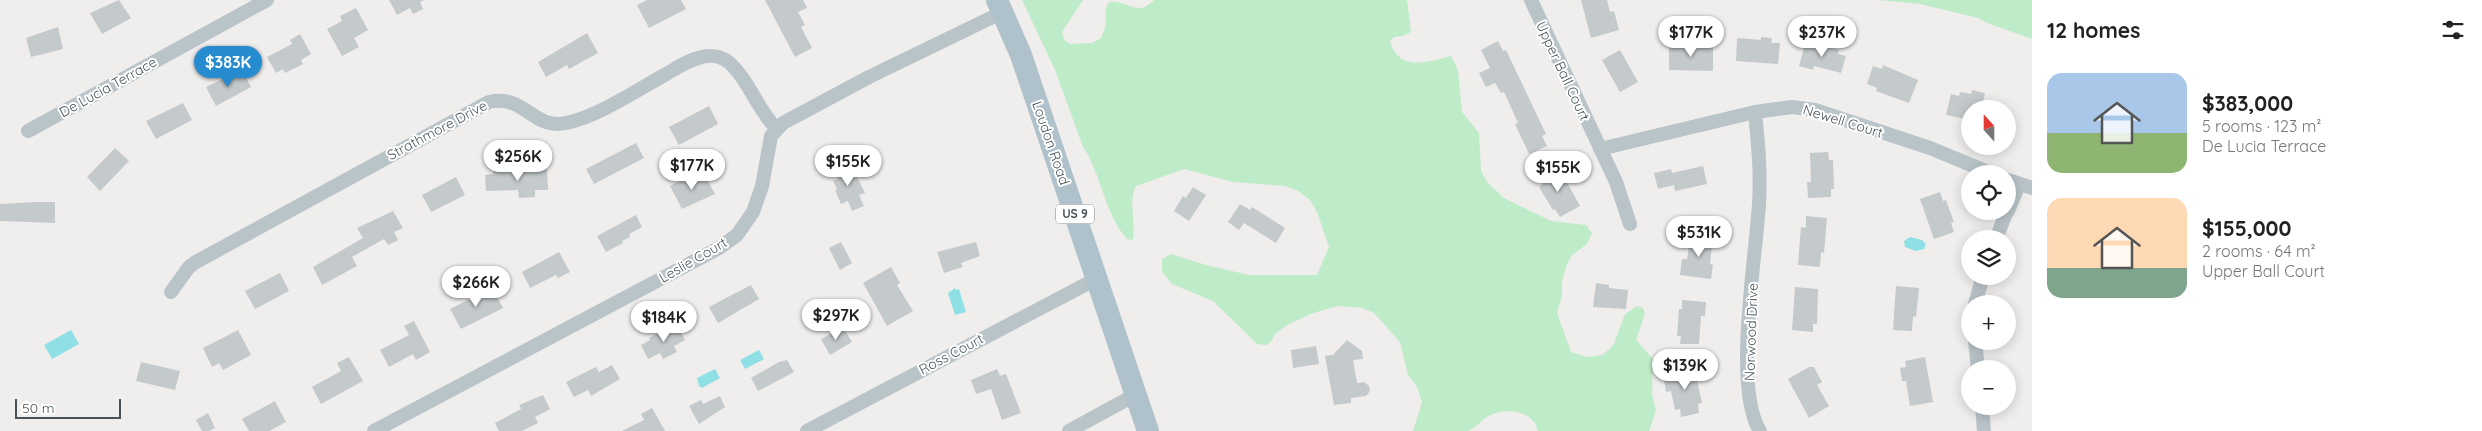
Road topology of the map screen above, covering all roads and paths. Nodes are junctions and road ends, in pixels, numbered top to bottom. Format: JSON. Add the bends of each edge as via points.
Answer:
{"nodes":[{"id":1,"x":267,"y":0,"type":"edge"},
{"id":2,"x":1530,"y":0,"type":"edge"},
{"id":3,"x":1000,"y":6,"type":"edge"},
{"id":4,"x":1755,"y":112,"type":"junction"},
{"id":5,"x":776,"y":128,"type":"junction"},
{"id":6,"x":28,"y":131,"type":"dead end"},
{"id":7,"x":1600,"y":149,"type":"junction"},
{"id":8,"x":1971,"y":165,"type":"edge"},
{"id":9,"x":1630,"y":224,"type":"dead end"},
{"id":10,"x":1096,"y":279,"type":"junction"},
{"id":11,"x":172,"y":292,"type":"dead end"},
{"id":12,"x":1135,"y":396,"type":"junction"},
{"id":13,"x":1983,"y":415,"type":"edge"},
{"id":14,"x":374,"y":431,"type":"edge"},
{"id":15,"x":807,"y":431,"type":"edge"},
{"id":16,"x":1069,"y":431,"type":"edge"},
{"id":17,"x":1148,"y":431,"type":"edge"},
{"id":18,"x":1760,"y":431,"type":"edge"},
{"id":19,"x":1984,"y":431,"type":"edge"}],
"edges":[{"from":1,"to":6,"type":"street","name":"De Lucia Terrace"},
{"from":2,"to":7,"type":"street","name":"Upper Ball Court"},
{"from":3,"to":5,"type":"street","via":[[795,114]]},
{"from":3,"to":10,"type":"main road","name":"Loudon Road","number":"US 9","via":[[1030,83]]},
{"from":4,"to":7,"type":"street","name":"Newell Court"},
{"from":4,"to":8,"type":"street","name":"Newell Court","via":[[1792,107],[1815,110]]},
{"from":4,"to":18,"type":"street","name":"Norwood Drive","via":[[1759,203],[1748,351],[1751,408]]},
{"from":5,"to":11,"type":"street","name":"Strathmore Drive","via":[[735,69],[718,56],[695,59],[595,112],[564,123],[540,120],[514,102],[489,102],[192,264]]},
{"from":5,"to":14,"type":"street","name":"Leslie Court","via":[[770,139],[762,186],[753,212],[729,241]]},
{"from":7,"to":9,"type":"street","name":"Upper Ball Court"},
{"from":10,"to":12,"type":"main road","name":"Loudon Road","number":"US 9"},
{"from":10,"to":15,"type":"street","name":"Ross Court"},
{"from":12,"to":16,"type":"street"},
{"from":12,"to":17,"type":"main road","name":"Loudon Road","number":"US 9"},
{"from":13,"to":19,"type":"street"}]}
